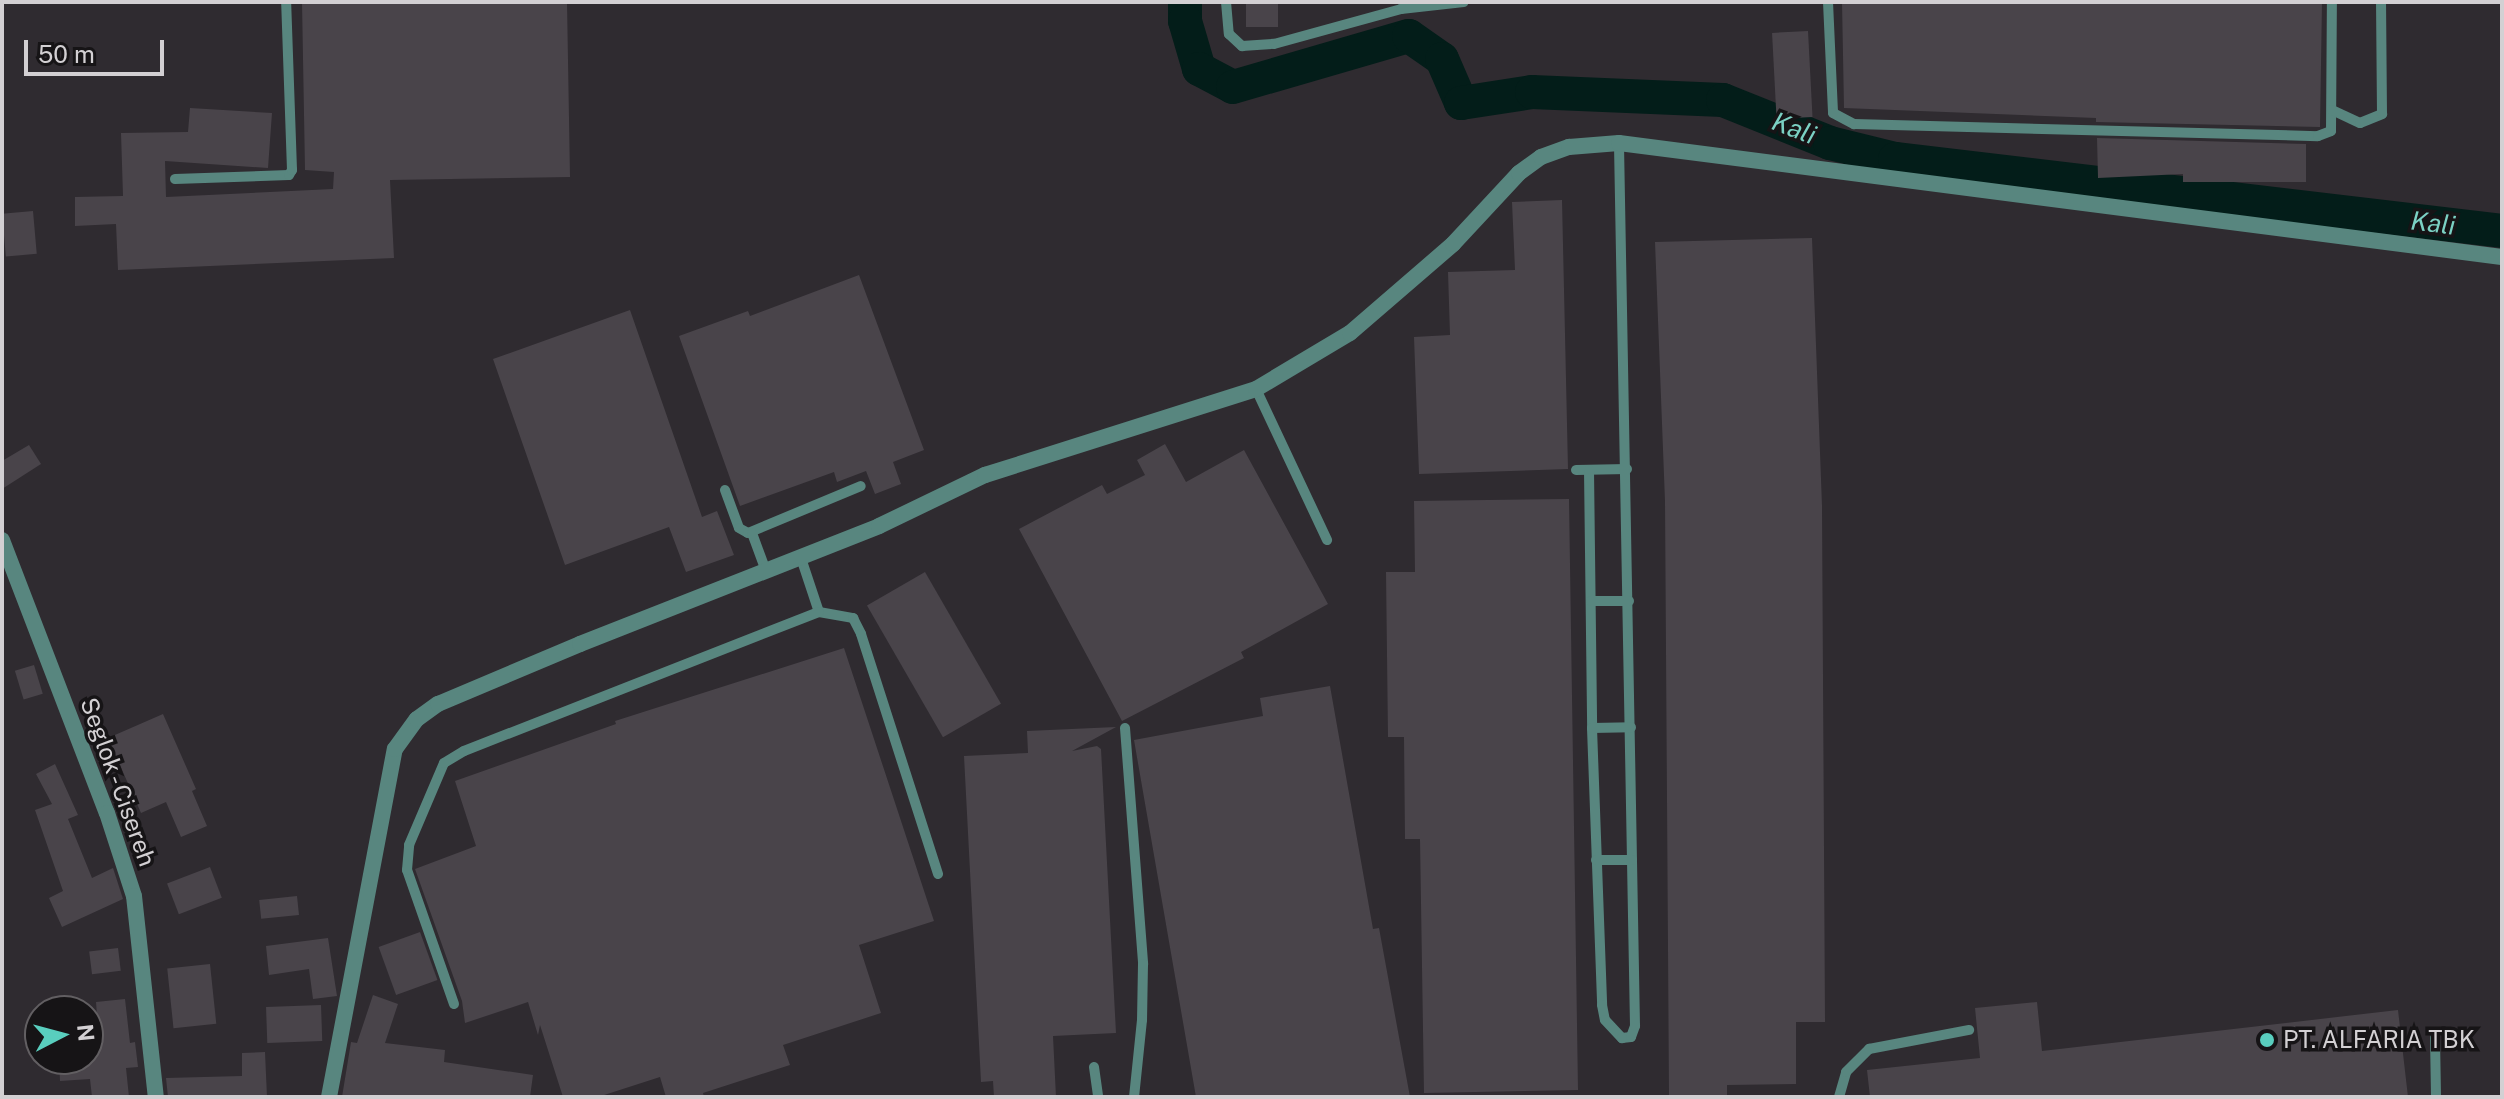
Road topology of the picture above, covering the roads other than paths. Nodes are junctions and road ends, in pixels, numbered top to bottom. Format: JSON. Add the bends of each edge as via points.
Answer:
{"nodes":[{"id":1,"x":286,"y":2,"type":"edge"},
{"id":2,"x":1226,"y":2,"type":"edge"},
{"id":3,"x":1464,"y":2,"type":"edge"},
{"id":4,"x":1828,"y":2,"type":"edge"},
{"id":5,"x":2332,"y":2,"type":"edge"},
{"id":6,"x":2381,"y":2,"type":"edge"},
{"id":7,"x":2332,"y":110,"type":"junction"},
{"id":8,"x":1619,"y":143,"type":"junction"},
{"id":9,"x":175,"y":179,"type":"dead end"},
{"id":10,"x":2502,"y":257,"type":"edge"},
{"id":11,"x":1256,"y":389,"type":"junction"},
{"id":12,"x":1627,"y":469,"type":"junction"},
{"id":13,"x":1576,"y":470,"type":"dead end"},
{"id":14,"x":1589,"y":470,"type":"junction"},
{"id":15,"x":861,"y":486,"type":"dead end"},
{"id":16,"x":725,"y":490,"type":"dead end"},
{"id":17,"x":752,"y":533,"type":"junction"},
{"id":18,"x":2,"y":540,"type":"edge"},
{"id":19,"x":1327,"y":540,"type":"dead end"},
{"id":20,"x":801,"y":558,"type":"junction"},
{"id":21,"x":766,"y":571,"type":"junction"},
{"id":22,"x":1591,"y":601,"type":"junction"},
{"id":23,"x":1629,"y":601,"type":"junction"},
{"id":24,"x":819,"y":612,"type":"junction"},
{"id":25,"x":1631,"y":727,"type":"junction"},
{"id":26,"x":1125,"y":728,"type":"dead end"},
{"id":27,"x":1592,"y":728,"type":"junction"},
{"id":28,"x":1596,"y":860,"type":"junction"},
{"id":29,"x":1632,"y":860,"type":"junction"},
{"id":30,"x":938,"y":874,"type":"dead end"},
{"id":31,"x":454,"y":1004,"type":"dead end"},
{"id":32,"x":1969,"y":1030,"type":"dead end"},
{"id":33,"x":2435,"y":1038,"type":"dead end"},
{"id":34,"x":1094,"y":1067,"type":"dead end"},
{"id":35,"x":156,"y":1097,"type":"edge"},
{"id":36,"x":329,"y":1097,"type":"edge"},
{"id":37,"x":1098,"y":1097,"type":"edge"},
{"id":38,"x":1134,"y":1097,"type":"edge"},
{"id":39,"x":1839,"y":1097,"type":"edge"},
{"id":40,"x":2436,"y":1097,"type":"edge"}],
"edges":[{"from":1,"to":9,"type":"lane","via":[[289,175]]},
{"from":2,"to":3,"type":"lane","via":[[1229,34],[1242,46],[1274,44],[1401,9]]},
{"from":4,"to":7,"type":"lane","via":[[1833,113],[1854,124],[2318,136],[2331,131]]},
{"from":5,"to":7,"type":"lane"},
{"from":6,"to":7,"type":"lane","via":[[2382,114],[2360,123]]},
{"from":8,"to":10,"type":"street"},
{"from":8,"to":11,"type":"street","via":[[1569,147],[1541,157],[1519,173],[1453,244],[1350,333]]},
{"from":8,"to":12,"type":"lane"},
{"from":11,"to":19,"type":"lane"},
{"from":11,"to":20,"type":"street","via":[[985,475]]},
{"from":12,"to":14,"type":"lane"},
{"from":12,"to":23,"type":"lane"},
{"from":13,"to":14,"type":"lane"},
{"from":14,"to":22,"type":"lane"},
{"from":15,"to":17,"type":"lane"},
{"from":16,"to":17,"type":"lane","via":[[739,528]]},
{"from":17,"to":21,"type":"lane"},
{"from":18,"to":35,"type":"street","name":"Seglok - Cisereh","via":[[134,896]]},
{"from":20,"to":21,"type":"street"},
{"from":20,"to":24,"type":"lane"},
{"from":21,"to":36,"type":"street","via":[[438,704],[417,719],[395,749]]},
{"from":22,"to":23,"type":"lane"},
{"from":22,"to":27,"type":"lane"},
{"from":23,"to":25,"type":"lane"},
{"from":24,"to":30,"type":"lane","via":[[853,618],[861,634]]},
{"from":24,"to":31,"type":"lane","via":[[444,763],[409,845],[407,870]]},
{"from":25,"to":27,"type":"lane"},
{"from":25,"to":29,"type":"lane"},
{"from":26,"to":38,"type":"lane","via":[[1143,964]]},
{"from":27,"to":28,"type":"lane"},
{"from":28,"to":29,"type":"lane"},
{"from":28,"to":29,"type":"lane","via":[[1602,1005],[1605,1020],[1622,1038],[1631,1037],[1635,1026]]},
{"from":32,"to":39,"type":"lane","via":[[1869,1049],[1846,1072]]},
{"from":33,"to":40,"type":"lane"},
{"from":34,"to":37,"type":"lane"}]}
